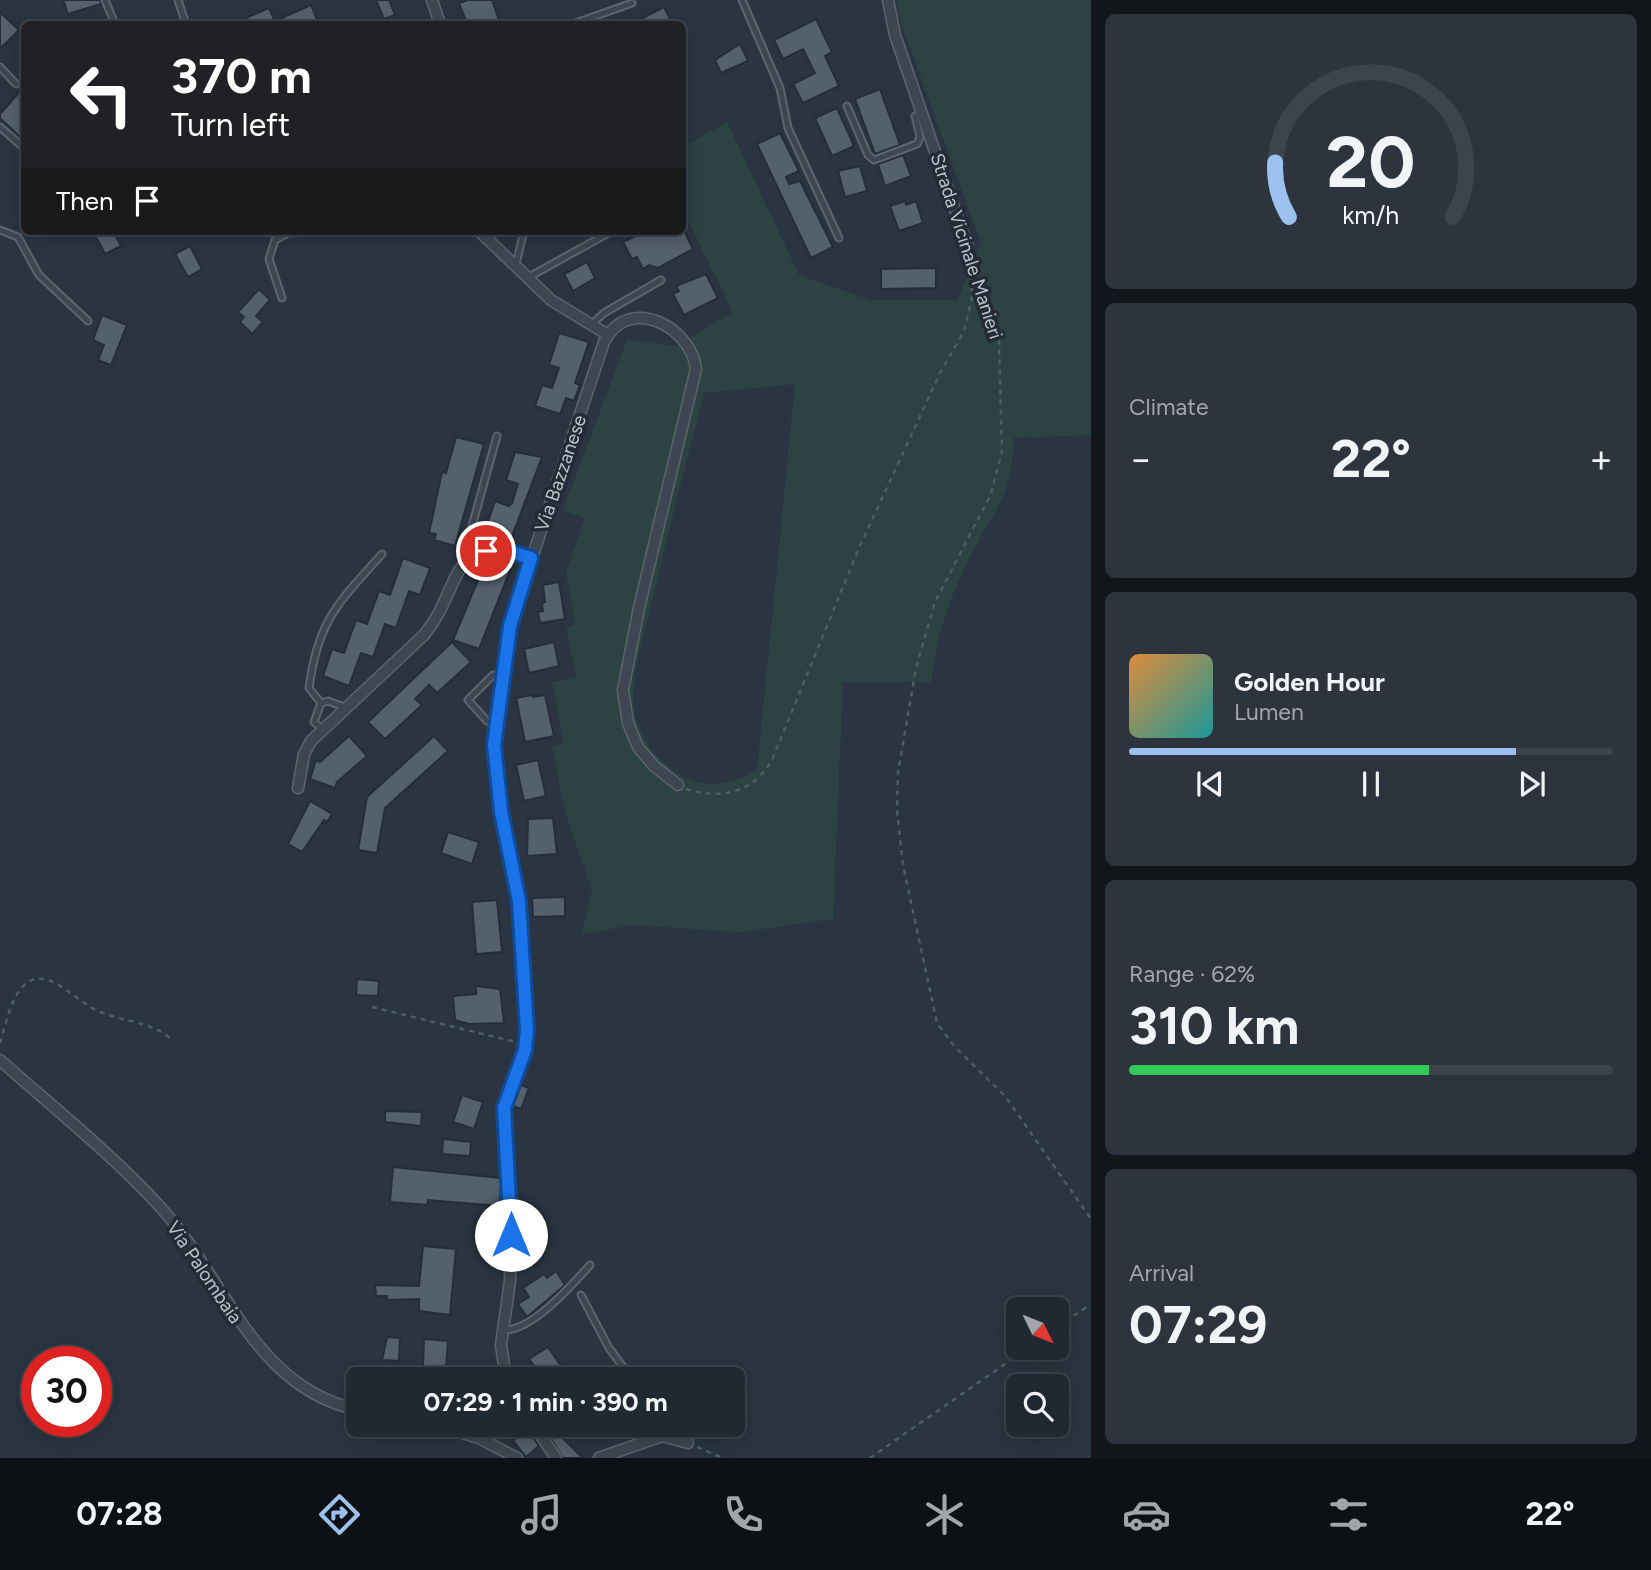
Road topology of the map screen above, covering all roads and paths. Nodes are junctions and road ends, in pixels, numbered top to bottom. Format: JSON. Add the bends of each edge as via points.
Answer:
{"nodes":[{"id":1,"x":105,"y":0,"type":"edge"},
{"id":2,"x":178,"y":0,"type":"edge"},
{"id":3,"x":432,"y":0,"type":"edge"},
{"id":4,"x":742,"y":0,"type":"edge"},
{"id":5,"x":888,"y":0,"type":"edge"},
{"id":6,"x":632,"y":3,"type":"dead end"},
{"id":7,"x":114,"y":21,"type":"edge"},
{"id":8,"x":185,"y":21,"type":"edge"},
{"id":9,"x":439,"y":21,"type":"edge"},
{"id":10,"x":581,"y":21,"type":"edge"},
{"id":11,"x":0,"y":67,"type":"edge"},
{"id":12,"x":16,"y":83,"type":"dead end"},
{"id":13,"x":847,"y":106,"type":"dead end"},
{"id":14,"x":923,"y":112,"type":"junction"},
{"id":15,"x":0,"y":127,"type":"edge"},
{"id":16,"x":21,"y":145,"type":"edge"},
{"id":17,"x":0,"y":230,"type":"edge"},
{"id":18,"x":284,"y":235,"type":"edge"},
{"id":19,"x":483,"y":235,"type":"edge"},
{"id":20,"x":523,"y":235,"type":"edge"},
{"id":21,"x":605,"y":235,"type":"edge"},
{"id":22,"x":839,"y":238,"type":"dead end"},
{"id":23,"x":967,"y":244,"type":"junction"},
{"id":24,"x":516,"y":264,"type":"junction"},
{"id":25,"x":529,"y":277,"type":"junction"},
{"id":26,"x":661,"y":280,"type":"dead end"},
{"id":27,"x":282,"y":298,"type":"dead end"},
{"id":28,"x":88,"y":321,"type":"dead end"},
{"id":29,"x":592,"y":324,"type":"junction"},
{"id":30,"x":608,"y":335,"type":"junction"},
{"id":31,"x":497,"y":436,"type":"dead end"},
{"id":32,"x":382,"y":554,"type":"dead end"},
{"id":33,"x":472,"y":556,"type":"junction"},
{"id":34,"x":531,"y":558,"type":"junction"},
{"id":35,"x":503,"y":675,"type":"junction"},
{"id":36,"x":321,"y":704,"type":"junction"},
{"id":37,"x":347,"y":708,"type":"junction"},
{"id":38,"x":496,"y":724,"type":"junction"},
{"id":39,"x":323,"y":730,"type":"junction"},
{"id":40,"x":678,"y":785,"type":"joint"},
{"id":41,"x":298,"y":788,"type":"dead end"},
{"id":42,"x":372,"y":1007,"type":"dead end"},
{"id":43,"x":170,"y":1038,"type":"dead end"},
{"id":44,"x":0,"y":1043,"type":"edge"},
{"id":45,"x":526,"y":1044,"type":"junction"},
{"id":46,"x":0,"y":1060,"type":"edge"},
{"id":47,"x":1091,"y":1219,"type":"edge"},
{"id":48,"x":590,"y":1265,"type":"dead end"},
{"id":49,"x":580,"y":1295,"type":"dead end"},
{"id":50,"x":1091,"y":1304,"type":"edge"},
{"id":51,"x":1069,"y":1320,"type":"edge"},
{"id":52,"x":503,"y":1330,"type":"junction"},
{"id":53,"x":1011,"y":1360,"type":"edge"},
{"id":54,"x":504,"y":1367,"type":"edge"},
{"id":55,"x":623,"y":1367,"type":"edge"},
{"id":56,"x":346,"y":1405,"type":"edge"},
{"id":57,"x":476,"y":1437,"type":"edge"},
{"id":58,"x":542,"y":1437,"type":"edge"},
{"id":59,"x":654,"y":1438,"type":"joint"},
{"id":60,"x":688,"y":1443,"type":"joint"},
{"id":61,"x":517,"y":1458,"type":"edge"},
{"id":62,"x":556,"y":1458,"type":"edge"},
{"id":63,"x":599,"y":1458,"type":"edge"},
{"id":64,"x":723,"y":1458,"type":"edge"},
{"id":65,"x":870,"y":1458,"type":"edge"}],
"edges":[{"from":1,"to":7,"type":"lane"},
{"from":2,"to":8,"type":"lane"},
{"from":3,"to":9,"type":"street"},
{"from":4,"to":22,"type":"lane","via":[[780,88],[787,124]]},
{"from":5,"to":14,"type":"street","name":"Strada Vicinale Manieri","via":[[895,35]]},
{"from":6,"to":10,"type":"lane"},
{"from":11,"to":12,"type":"lane"},
{"from":13,"to":14,"type":"lane","via":[[867,155],[874,160],[917,144],[920,137],[915,117]]},
{"from":14,"to":23,"type":"street","name":"Strada Vicinale Manieri"},
{"from":15,"to":16,"type":"lane"},
{"from":17,"to":28,"type":"lane","via":[[18,237],[39,275]]},
{"from":18,"to":27,"type":"lane","via":[[275,240],[269,259]]},
{"from":19,"to":24,"type":"street"},
{"from":20,"to":24,"type":"lane"},
{"from":21,"to":25,"type":"lane"},
{"from":23,"to":40,"type":"path","via":[[973,285],[964,331],[855,557],[770,763],[755,781],[733,793],[698,792]]},
{"from":23,"to":47,"type":"path","name":"Strada Vicinale Manieri","via":[[999,341],[1002,451],[991,494],[935,602],[916,668],[898,773],[903,865],[937,1023],[1005,1096]]},
{"from":24,"to":25,"type":"street"},
{"from":25,"to":29,"type":"street","via":[[554,302]]},
{"from":26,"to":29,"type":"lane"},
{"from":29,"to":30,"type":"street"},
{"from":30,"to":34,"type":"street","name":"Via Bazzanese"},
{"from":30,"to":40,"type":"street","via":[[630,319],[659,321],[683,338],[696,364],[696,383],[647,572],[623,690],[628,723],[638,747]]},
{"from":31,"to":33,"type":"lane","via":[[469,537]]},
{"from":32,"to":36,"type":"lane","via":[[336,605],[320,632],[309,688]]},
{"from":33,"to":34,"type":"street","via":[[495,550]]},
{"from":33,"to":37,"type":"street","via":[[456,575],[429,629]]},
{"from":34,"to":35,"type":"street","name":"Via Bazzanese","via":[[511,621]]},
{"from":35,"to":38,"type":"street","name":"Via Bazzanese"},
{"from":35,"to":38,"type":"lane","via":[[492,675],[468,700],[487,721]]},
{"from":36,"to":37,"type":"lane","via":[[328,701]]},
{"from":36,"to":39,"type":"lane","via":[[314,722]]},
{"from":37,"to":39,"type":"street"},
{"from":38,"to":45,"type":"street","name":"Via Bazzanese","via":[[498,789],[519,901]]},
{"from":39,"to":41,"type":"street","via":[[304,754]]},
{"from":42,"to":45,"type":"path"},
{"from":43,"to":44,"type":"path","via":[[151,1025],[91,1008],[57,984],[42,980],[23,984],[17,991]]},
{"from":45,"to":52,"type":"street","name":"Via Bazzanese","via":[[504,1108],[512,1209]]},
{"from":46,"to":56,"type":"street","name":"Via Palombaia","via":[[161,1208],[251,1339],[282,1370],[307,1389]]},
{"from":48,"to":52,"type":"lane","via":[[558,1299],[517,1328]]},
{"from":49,"to":55,"type":"lane"},
{"from":50,"to":51,"type":"path"},
{"from":52,"to":54,"type":"street","name":"Via Bazzanese"},
{"from":53,"to":65,"type":"path"},
{"from":57,"to":61,"type":"street"},
{"from":58,"to":62,"type":"street"},
{"from":59,"to":60,"type":"street"},
{"from":59,"to":63,"type":"street"},
{"from":60,"to":64,"type":"path"}]}
